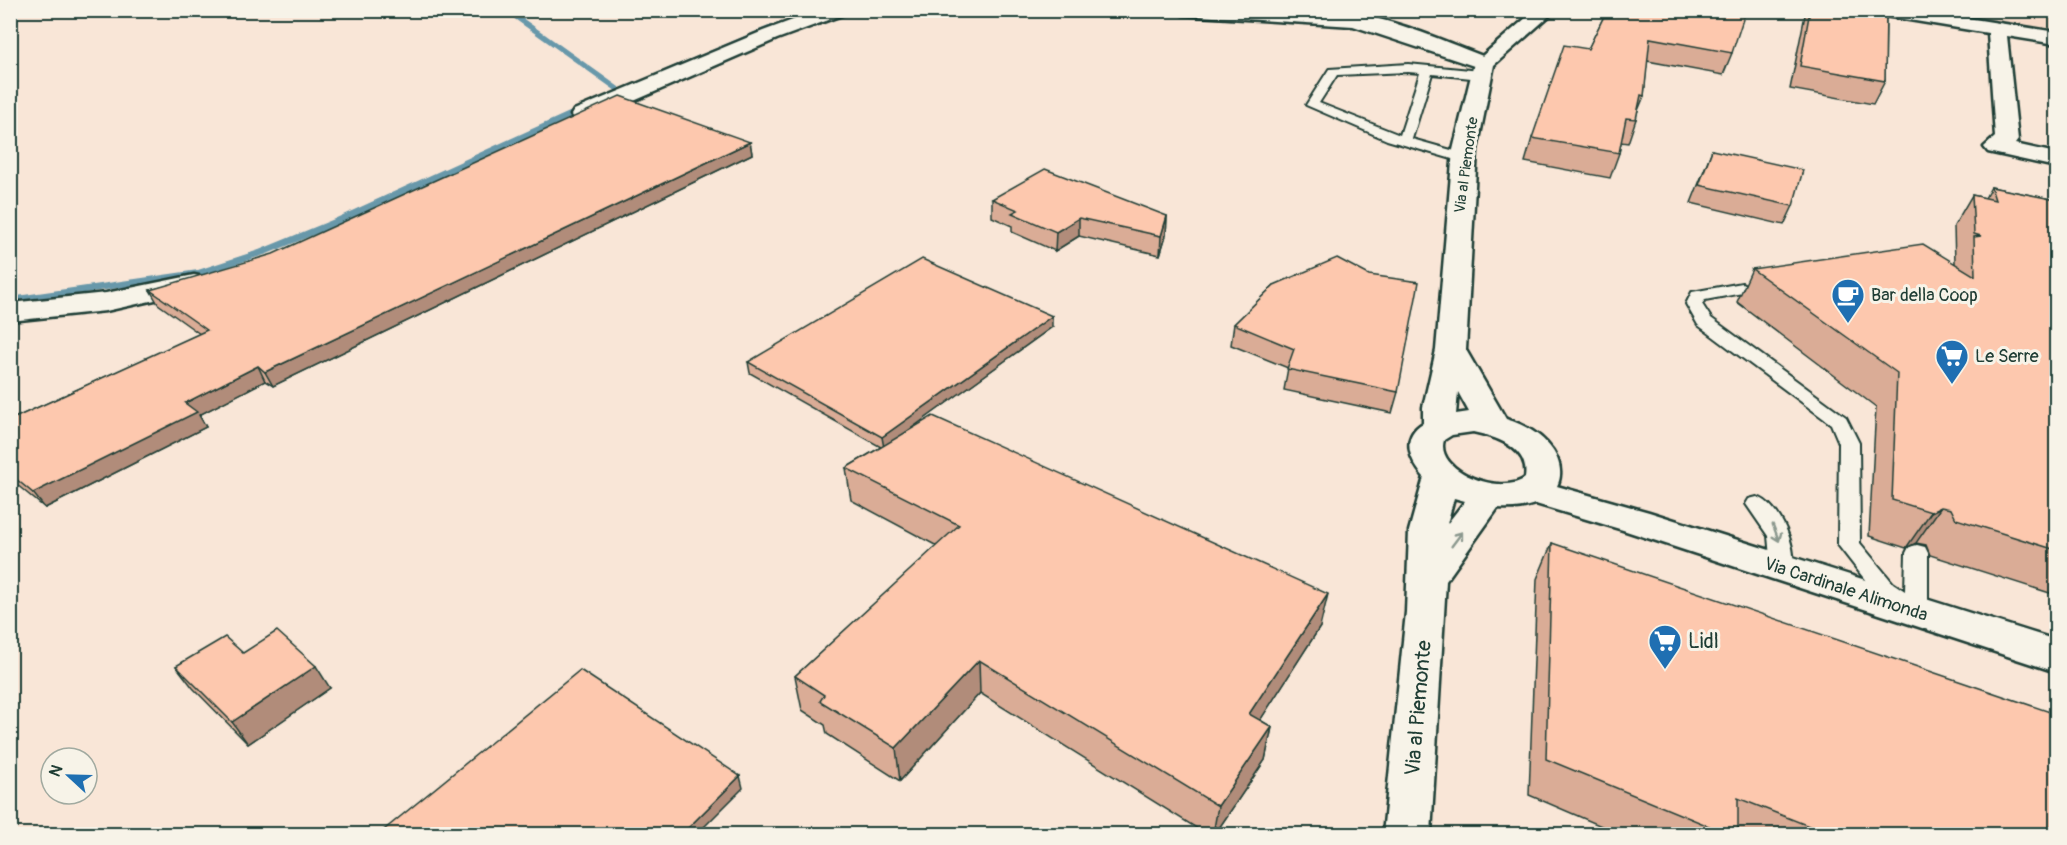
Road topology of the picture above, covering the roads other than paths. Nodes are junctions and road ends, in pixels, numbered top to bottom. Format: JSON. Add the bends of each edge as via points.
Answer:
{"nodes":[{"id":1,"x":839,"y":10,"type":"edge"},
{"id":2,"x":1183,"y":10,"type":"edge"},
{"id":3,"x":1547,"y":10,"type":"edge"},
{"id":4,"x":1879,"y":10,"type":"edge"},
{"id":5,"x":1997,"y":28,"type":"junction"},
{"id":6,"x":2056,"y":38,"type":"edge"},
{"id":7,"x":1483,"y":69,"type":"junction"},
{"id":8,"x":1427,"y":70,"type":"junction"},
{"id":9,"x":560,"y":125,"type":"edge"},
{"id":10,"x":1405,"y":141,"type":"junction"},
{"id":11,"x":1464,"y":158,"type":"junction"},
{"id":12,"x":2056,"y":160,"type":"edge"},
{"id":13,"x":217,"y":276,"type":"edge"},
{"id":14,"x":1742,"y":288,"type":"dead end"},
{"id":15,"x":10,"y":312,"type":"edge"},
{"id":16,"x":1451,"y":350,"type":"junction"},
{"id":17,"x":1493,"y":426,"type":"junction"},
{"id":18,"x":1440,"y":427,"type":"junction"},
{"id":19,"x":1442,"y":477,"type":"junction"},
{"id":20,"x":1538,"y":480,"type":"junction"},
{"id":21,"x":1488,"y":496,"type":"junction"},
{"id":22,"x":1757,"y":504,"type":"dead end"},
{"id":23,"x":1917,"y":554,"type":"dead end"},
{"id":24,"x":1782,"y":568,"type":"junction"},
{"id":25,"x":1425,"y":581,"type":"junction"},
{"id":26,"x":1916,"y":612,"type":"junction"},
{"id":27,"x":2056,"y":656,"type":"edge"},
{"id":28,"x":1407,"y":834,"type":"edge"}],
"edges":[{"from":1,"to":9,"type":"street","via":[[700,64]]},
{"from":2,"to":7,"type":"street","via":[[1353,20],[1379,26]]},
{"from":3,"to":7,"type":"street"},
{"from":4,"to":5,"type":"street"},
{"from":5,"to":6,"type":"street"},
{"from":5,"to":12,"type":"street","via":[[2007,140],[1996,147]]},
{"from":7,"to":8,"type":"lane"},
{"from":7,"to":11,"type":"street","name":"Via al Piemonte"},
{"from":8,"to":10,"type":"lane"},
{"from":8,"to":10,"type":"lane","via":[[1333,72],[1312,105]]},
{"from":10,"to":11,"type":"lane"},
{"from":11,"to":16,"type":"street","name":"Via al Piemonte"},
{"from":13,"to":15,"type":"street","via":[[175,289],[106,302]]},
{"from":14,"to":26,"type":"lane","via":[[1698,296],[1694,304],[1704,321],[1839,422],[1849,443],[1849,545],[1885,589]]},
{"from":16,"to":17,"type":"street"},
{"from":16,"to":18,"type":"street","name":"Via al Piemonte","via":[[1439,407]]},
{"from":17,"to":18,"type":"street","via":[[1460,422]]},
{"from":17,"to":20,"type":"street","via":[[1516,435],[1537,452]]},
{"from":18,"to":19,"type":"street","via":[[1428,436],[1424,451],[1431,467]]},
{"from":19,"to":21,"type":"street","via":[[1467,491]]},
{"from":19,"to":25,"type":"street","name":"Via al Piemonte","via":[[1427,531]]},
{"from":20,"to":21,"type":"street","via":[[1516,496]]},
{"from":20,"to":24,"type":"street","name":"Via Cardinale Alimonda","via":[[1636,521]]},
{"from":25,"to":21,"type":"street","one_way":true},
{"from":22,"to":24,"type":"lane","one_way":true,"via":[[1779,535]]},
{"from":23,"to":26,"type":"lane"},
{"from":24,"to":26,"type":"street","name":"Via Cardinale Alimonda"},
{"from":25,"to":28,"type":"street","name":"Via al Piemonte","via":[[1426,612]]},
{"from":26,"to":27,"type":"street","name":"Via Cardinale Alimonda"}]}
